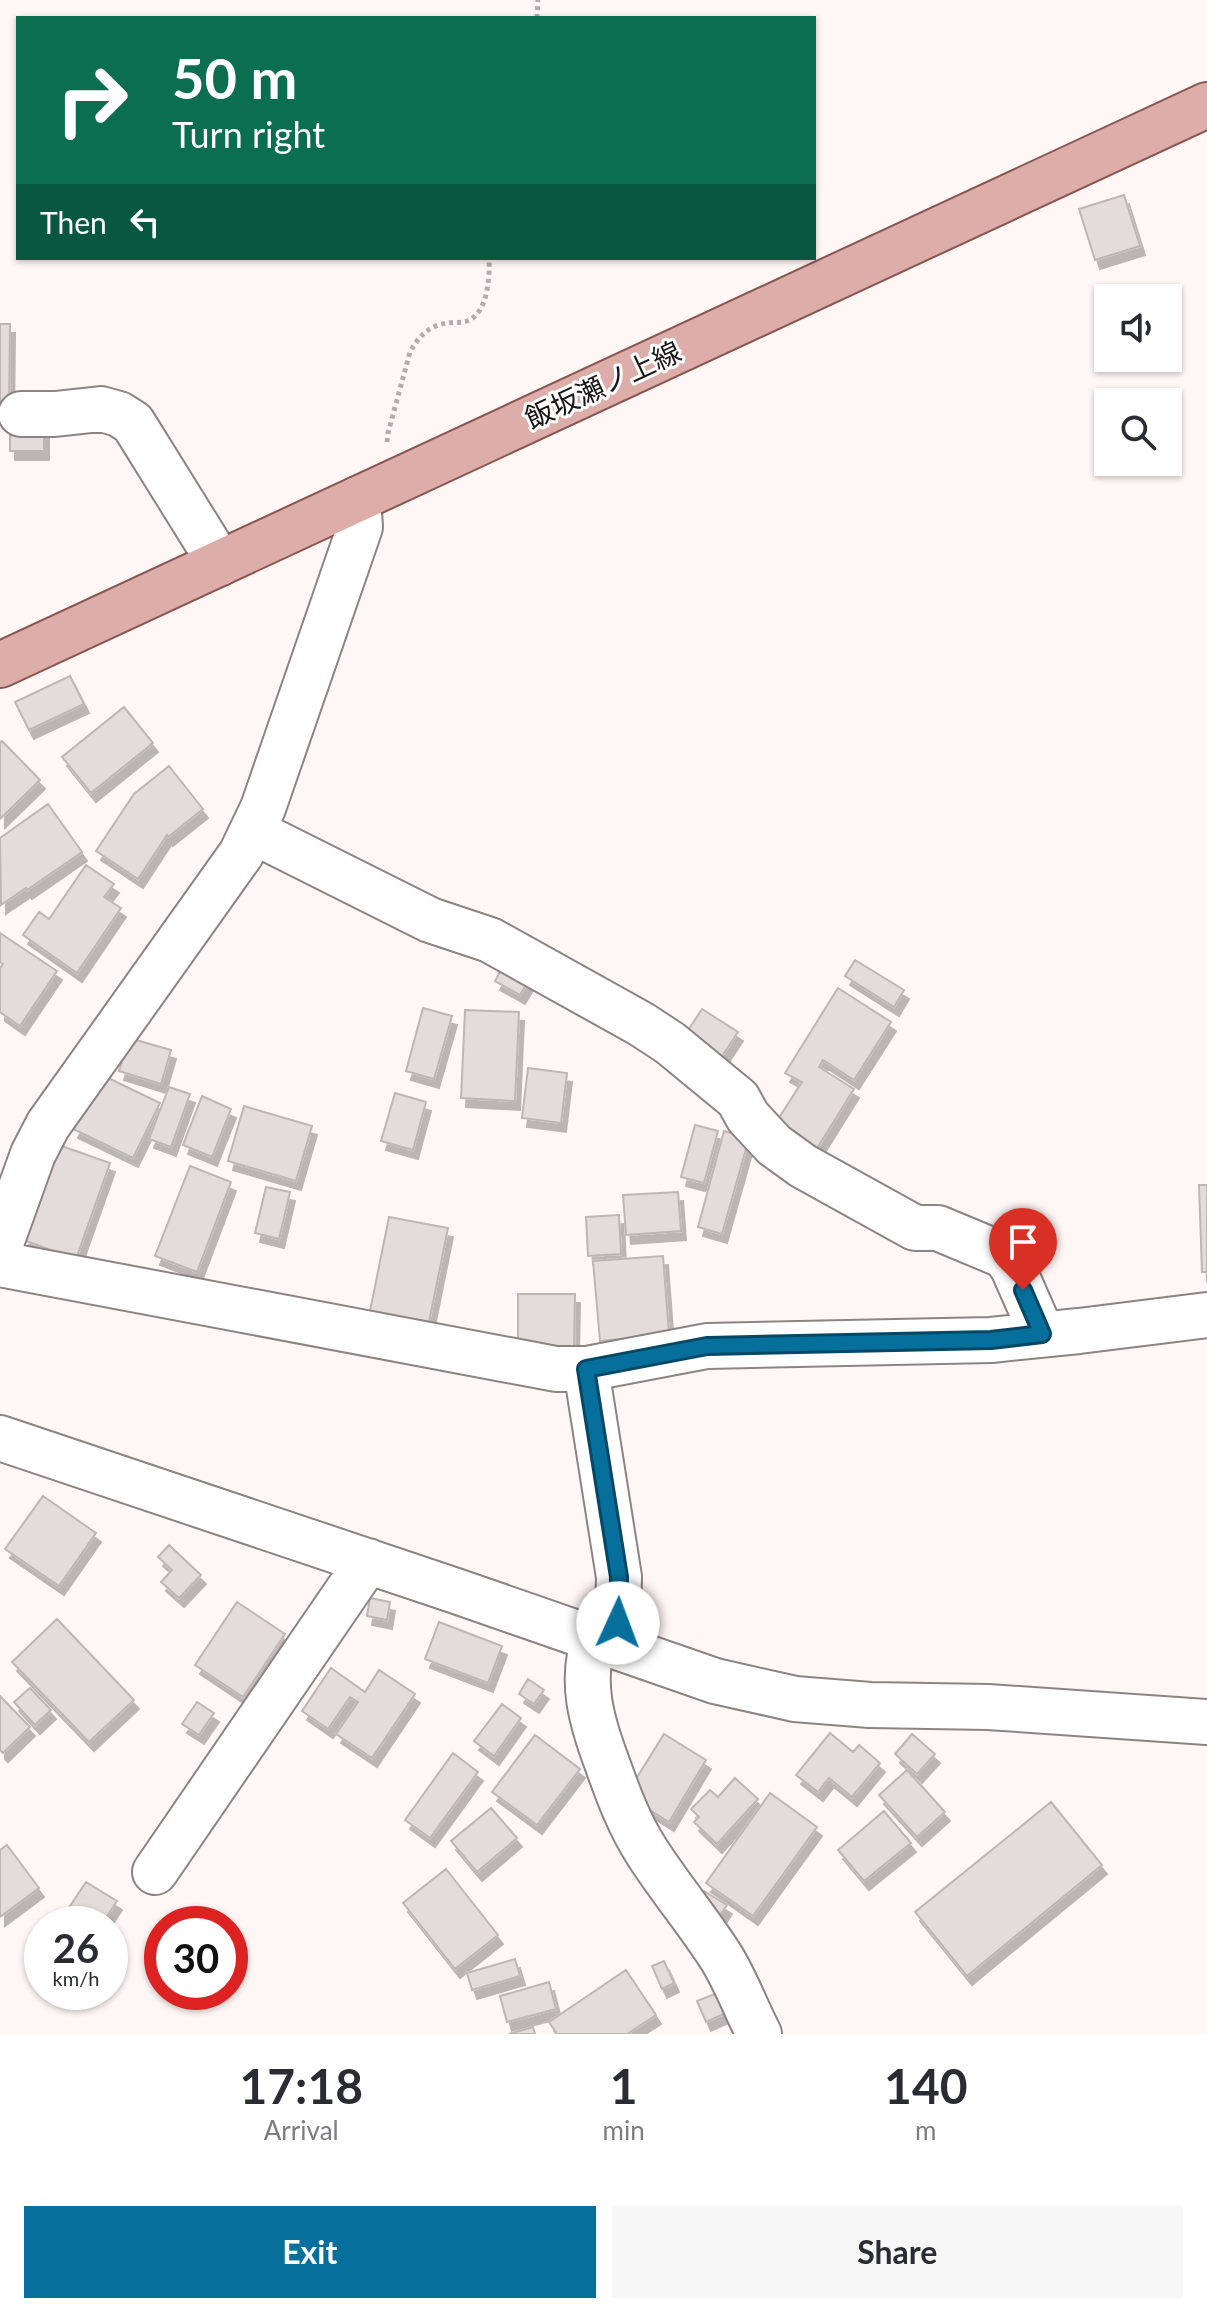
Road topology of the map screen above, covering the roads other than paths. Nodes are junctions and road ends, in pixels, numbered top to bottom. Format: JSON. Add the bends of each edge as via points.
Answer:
{"nodes":[{"id":1,"x":1207,"y":105,"type":"edge"},
{"id":2,"x":21,"y":414,"type":"dead end"},
{"id":3,"x":376,"y":491,"type":"junction"},
{"id":4,"x":220,"y":563,"type":"junction"},
{"id":5,"x":0,"y":665,"type":"edge"},
{"id":6,"x":252,"y":831,"type":"junction"},
{"id":7,"x":0,"y":1246,"type":"edge"},
{"id":8,"x":0,"y":1264,"type":"edge"},
{"id":9,"x":1207,"y":1315,"type":"edge"},
{"id":10,"x":1042,"y":1334,"type":"junction"},
{"id":11,"x":586,"y":1369,"type":"junction"},
{"id":12,"x":0,"y":1438,"type":"edge"},
{"id":13,"x":368,"y":1561,"type":"junction"},
{"id":14,"x":606,"y":1642,"type":"junction"},
{"id":15,"x":1207,"y":1722,"type":"edge"},
{"id":16,"x":155,"y":1872,"type":"dead end"},
{"id":17,"x":759,"y":2034,"type":"edge"}],
"edges":[{"from":1,"to":3,"type":"main road","name":"飯坂瀬ノ上線"},
{"from":2,"to":4,"type":"street","via":[[101,409],[133,423]]},
{"from":3,"to":4,"type":"main road","name":"飯坂瀬ノ上線"},
{"from":3,"to":6,"type":"street"},
{"from":4,"to":5,"type":"main road","name":"飯坂瀬ノ上線"},
{"from":6,"to":7,"type":"street","via":[[241,854],[48,1125]]},
{"from":6,"to":10,"type":"street","via":[[430,920],[490,940],[641,1024],[738,1099],[774,1145],[803,1166],[915,1228],[938,1228],[1005,1256]]},
{"from":8,"to":11,"type":"street","via":[[556,1369]]},
{"from":9,"to":10,"type":"street"},
{"from":10,"to":11,"type":"street","via":[[991,1340],[707,1346]]},
{"from":11,"to":14,"type":"street","via":[[619,1577]]},
{"from":12,"to":13,"type":"street"},
{"from":13,"to":14,"type":"street"},
{"from":13,"to":16,"type":"street"},
{"from":14,"to":15,"type":"street","via":[[715,1681],[795,1699]]},
{"from":14,"to":17,"type":"street","via":[[589,1653],[587,1692],[594,1730],[618,1795],[648,1854],[721,1957]]}]}
